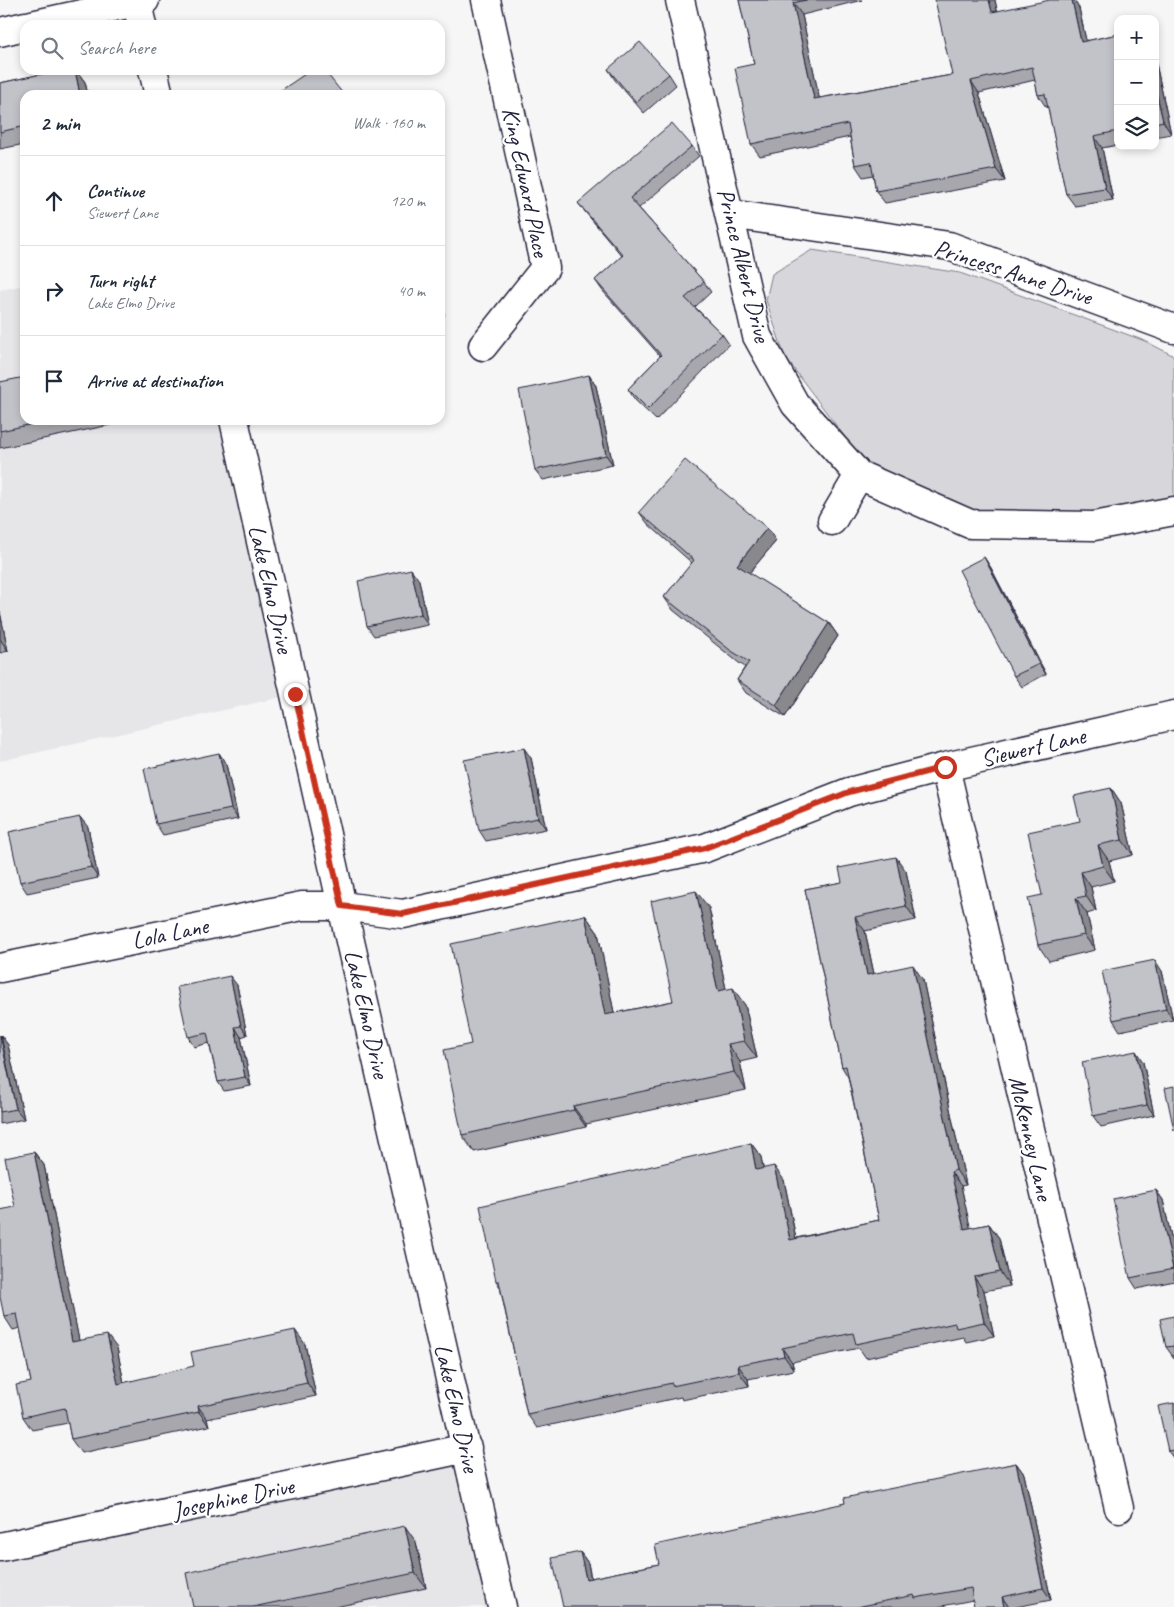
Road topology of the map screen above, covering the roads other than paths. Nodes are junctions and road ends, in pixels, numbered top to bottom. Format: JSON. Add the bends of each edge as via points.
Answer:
{"nodes":[{"id":1,"x":486,"y":0,"type":"edge"},
{"id":2,"x":680,"y":0,"type":"edge"},
{"id":3,"x":140,"y":7,"type":"edge"},
{"id":4,"x":62,"y":20,"type":"edge"},
{"id":5,"x":20,"y":27,"type":"edge"},
{"id":6,"x":0,"y":32,"type":"edge"},
{"id":7,"x":154,"y":75,"type":"edge"},
{"id":8,"x":158,"y":90,"type":"edge"},
{"id":9,"x":730,"y":214,"type":"junction"},
{"id":10,"x":1174,"y":329,"type":"edge"},
{"id":11,"x":484,"y":346,"type":"dead end"},
{"id":12,"x":235,"y":425,"type":"edge"},
{"id":13,"x":859,"y":475,"type":"junction"},
{"id":14,"x":1174,"y":511,"type":"edge"},
{"id":15,"x":832,"y":521,"type":"dead end"},
{"id":16,"x":1174,"y":715,"type":"edge"},
{"id":17,"x":945,"y":767,"type":"junction"},
{"id":18,"x":342,"y":906,"type":"junction"},
{"id":19,"x":0,"y":968,"type":"edge"},
{"id":20,"x":467,"y":1448,"type":"junction"},
{"id":21,"x":1119,"y":1508,"type":"dead end"},
{"id":22,"x":0,"y":1547,"type":"edge"},
{"id":23,"x":502,"y":1607,"type":"edge"}],
"edges":[{"from":1,"to":11,"type":"street","name":"King Edward Place","via":[[545,268]]},
{"from":2,"to":9,"type":"street","name":"Prince Albert Drive"},
{"from":3,"to":4,"type":"street"},
{"from":5,"to":6,"type":"street"},
{"from":7,"to":8,"type":"street"},
{"from":9,"to":10,"type":"street","name":"Princess Anne Drive","via":[[949,246]]},
{"from":9,"to":13,"type":"street","name":"Prince Albert Drive","via":[[757,336],[795,404]]},
{"from":12,"to":18,"type":"street","name":"Lake Elmo Drive"},
{"from":13,"to":14,"type":"street","name":"Prince Albert Drive","via":[[970,524],[1094,526]]},
{"from":13,"to":15,"type":"street"},
{"from":16,"to":17,"type":"street","name":"Siewert Lane"},
{"from":17,"to":18,"type":"street","name":"Siewert Lane","via":[[849,792],[705,848],[403,914]]},
{"from":17,"to":21,"type":"street","name":"McKenney Lane"},
{"from":18,"to":19,"type":"street","name":"Lola Lane","via":[[302,906]]},
{"from":18,"to":20,"type":"street","name":"Lake Elmo Drive"},
{"from":20,"to":22,"type":"street","name":"Josephine Drive"},
{"from":20,"to":23,"type":"street","name":"Lake Elmo Drive"}]}
